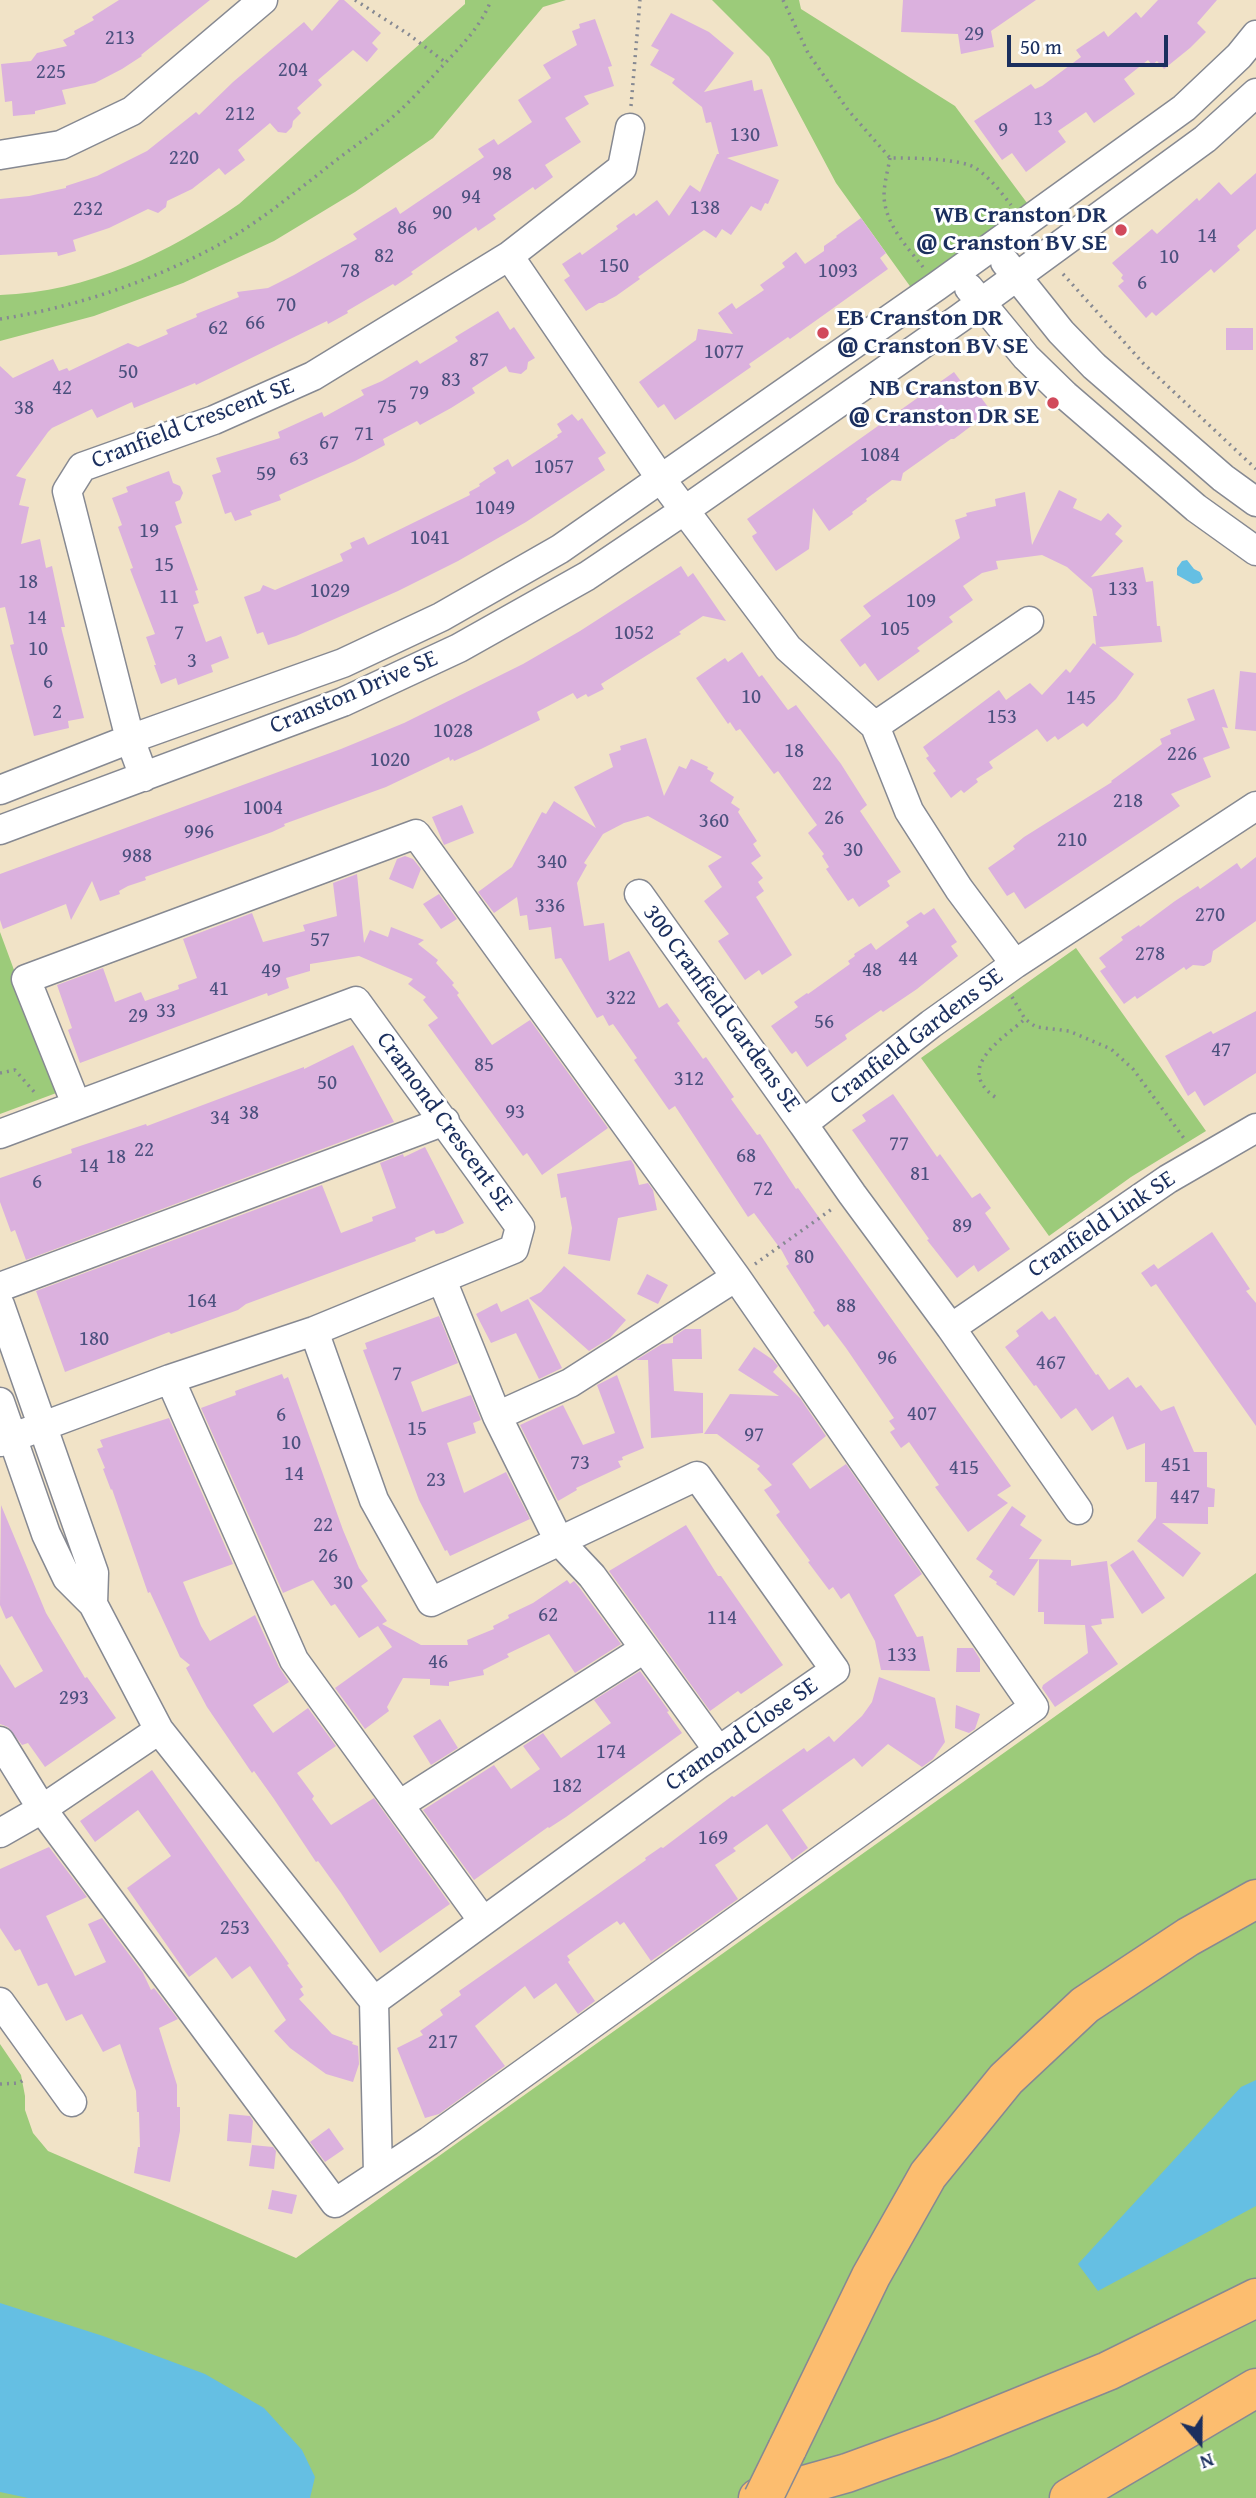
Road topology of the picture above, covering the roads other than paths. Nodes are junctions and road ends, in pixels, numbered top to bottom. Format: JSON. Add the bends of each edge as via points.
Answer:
{"nodes":[{"id":1,"x":263,"y":0,"type":"edge"},
{"id":2,"x":1256,"y":36,"type":"edge"},
{"id":3,"x":1256,"y":93,"type":"edge"},
{"id":4,"x":630,"y":128,"type":"road end"},
{"id":5,"x":0,"y":155,"type":"edge"},
{"id":6,"x":993,"y":246,"type":"junction"},
{"id":7,"x":509,"y":256,"type":"junction"},
{"id":8,"x":957,"y":272,"type":"junction"},
{"id":9,"x":1016,"y":276,"type":"junction"},
{"id":10,"x":980,"y":303,"type":"junction"},
{"id":11,"x":661,"y":479,"type":"junction"},
{"id":12,"x":1256,"y":502,"type":"edge"},
{"id":13,"x":685,"y":510,"type":"junction"},
{"id":14,"x":1256,"y":551,"type":"edge"},
{"id":15,"x":1029,"y":621,"type":"dead end"},
{"id":16,"x":875,"y":726,"type":"junction"},
{"id":17,"x":130,"y":739,"type":"junction"},
{"id":18,"x":144,"y":777,"type":"junction"},
{"id":19,"x":0,"y":790,"type":"edge"},
{"id":20,"x":1256,"y":806,"type":"edge"},
{"id":21,"x":0,"y":831,"type":"edge"},
{"id":22,"x":639,"y":894,"type":"dead end"},
{"id":23,"x":1015,"y":964,"type":"junction"},
{"id":24,"x":76,"y":1104,"type":"junction"},
{"id":25,"x":445,"y":1121,"type":"junction"},
{"id":26,"x":803,"y":1124,"type":"junction"},
{"id":27,"x":1256,"y":1128,"type":"edge"},
{"id":28,"x":0,"y":1133,"type":"edge"},
{"id":29,"x":736,"y":1277,"type":"junction"},
{"id":30,"x":442,"y":1280,"type":"junction"},
{"id":31,"x":0,"y":1287,"type":"edge"},
{"id":32,"x":0,"y":1306,"type":"edge"},
{"id":33,"x":951,"y":1328,"type":"junction"},
{"id":34,"x":314,"y":1331,"type":"junction"},
{"id":35,"x":170,"y":1379,"type":"junction"},
{"id":36,"x":0,"y":1402,"type":"edge"},
{"id":37,"x":497,"y":1416,"type":"junction"},
{"id":38,"x":43,"y":1426,"type":"junction"},
{"id":39,"x":6,"y":1440,"type":"edge"},
{"id":40,"x":1078,"y":1510,"type":"dead end"},
{"id":41,"x":559,"y":1541,"type":"junction"},
{"id":42,"x":93,"y":1604,"type":"junction"},
{"id":43,"x":644,"y":1649,"type":"junction"},
{"id":44,"x":159,"y":1730,"type":"junction"},
{"id":45,"x":0,"y":1741,"type":"edge"},
{"id":46,"x":718,"y":1750,"type":"junction"},
{"id":47,"x":399,"y":1805,"type":"junction"},
{"id":48,"x":42,"y":1809,"type":"junction"},
{"id":49,"x":0,"y":1833,"type":"edge"},
{"id":50,"x":1256,"y":1899,"type":"edge"},
{"id":51,"x":483,"y":1921,"type":"junction"},
{"id":52,"x":374,"y":2001,"type":"junction"},
{"id":53,"x":0,"y":2002,"type":"edge"},
{"id":54,"x":72,"y":2102,"type":"dead end"},
{"id":55,"x":378,"y":2175,"type":"junction"},
{"id":56,"x":1256,"y":2298,"type":"edge"},
{"id":57,"x":1256,"y":2388,"type":"edge"},
{"id":58,"x":761,"y":2498,"type":"edge"},
{"id":59,"x":1069,"y":2498,"type":"edge"}],
"edges":[{"from":1,"to":5,"type":"street","via":[[132,111],[61,145]]},
{"from":2,"to":6,"type":"street","name":"Cranston Drive SE","via":[[1184,108]]},
{"from":3,"to":9,"type":"street","name":"Cranston Drive SE","via":[[1205,139]]},
{"from":4,"to":7,"type":"street","name":"Cranfield Crescent SE","via":[[622,168]]},
{"from":6,"to":8,"type":"street","name":"Cranston Drive SE"},
{"from":6,"to":9,"type":"street"},
{"from":7,"to":11,"type":"street"},
{"from":7,"to":17,"type":"street","name":"Cranfield Crescent SE","via":[[313,376],[214,419],[82,467],[67,491]]},
{"from":8,"to":10,"type":"street"},
{"from":8,"to":11,"type":"street","name":"Cranston Drive SE"},
{"from":9,"to":10,"type":"street","name":"Cranston Drive SE"},
{"from":9,"to":12,"type":"street","via":[[1094,366]]},
{"from":10,"to":13,"type":"street","name":"Cranston Drive SE"},
{"from":10,"to":14,"type":"street","via":[[1065,395],[1196,508]]},
{"from":11,"to":13,"type":"street"},
{"from":11,"to":17,"type":"street","name":"Cranston Drive SE","via":[[560,549],[441,617],[343,663]]},
{"from":13,"to":16,"type":"street","name":"Cranfield Gardens SE","via":[[788,648]]},
{"from":13,"to":18,"type":"street","name":"Cranston Drive SE","via":[[587,576],[459,648],[342,702]]},
{"from":15,"to":16,"type":"street"},
{"from":16,"to":23,"type":"street","name":"Cranfield Gardens SE","via":[[909,811]]},
{"from":17,"to":18,"type":"street","name":"Cranfield Crescent SE"},
{"from":17,"to":19,"type":"street","name":"Cranston Drive SE"},
{"from":18,"to":21,"type":"street","name":"Cranston Drive SE"},
{"from":20,"to":23,"type":"street"},
{"from":22,"to":26,"type":"street","name":"300 Cranfield Gardens SE"},
{"from":23,"to":26,"type":"street","name":"Cranfield Gardens SE"},
{"from":24,"to":25,"type":"street","name":"Cramond Crescent SE","via":[[356,1001]]},
{"from":24,"to":28,"type":"street","name":"Cramond Crescent SE"},
{"from":24,"to":29,"type":"street","via":[[26,979],[416,834]]},
{"from":25,"to":30,"type":"street","name":"Cramond Crescent SE","via":[[520,1227],[514,1249]]},
{"from":25,"to":31,"type":"street"},
{"from":26,"to":33,"type":"street"},
{"from":27,"to":33,"type":"street","name":"Cranfield Link SE","via":[[1198,1161]]},
{"from":29,"to":37,"type":"street","via":[[570,1383]]},
{"from":29,"to":55,"type":"street","via":[[1034,1707]]},
{"from":30,"to":34,"type":"street","name":"Cramond Crescent SE"},
{"from":30,"to":37,"type":"street"},
{"from":32,"to":38,"type":"street"},
{"from":33,"to":40,"type":"street"},
{"from":34,"to":35,"type":"street","name":"Cramond Crescent SE"},
{"from":34,"to":41,"type":"street","name":"Cramond Close SE","via":[[374,1500],[431,1602]]},
{"from":35,"to":38,"type":"street","name":"Cramond Crescent SE"},
{"from":35,"to":47,"type":"street","via":[[294,1660]]},
{"from":36,"to":39,"type":"street"},
{"from":37,"to":41,"type":"street"},
{"from":38,"to":39,"type":"street","name":"Cramond Crescent SE"},
{"from":38,"to":42,"type":"street","via":[[94,1573]]},
{"from":39,"to":42,"type":"street","via":[[67,1577]]},
{"from":41,"to":43,"type":"street","via":[[592,1576]]},
{"from":41,"to":46,"type":"street","name":"Cramond Close SE","via":[[697,1476],[835,1670]]},
{"from":42,"to":44,"type":"street"},
{"from":43,"to":46,"type":"street"},
{"from":43,"to":47,"type":"street"},
{"from":44,"to":48,"type":"street"},
{"from":44,"to":52,"type":"street"},
{"from":45,"to":48,"type":"street"},
{"from":46,"to":51,"type":"street","name":"Cramond Close SE"},
{"from":47,"to":51,"type":"street"},
{"from":48,"to":49,"type":"street"},
{"from":48,"to":55,"type":"street","via":[[335,2203]]},
{"from":50,"to":58,"type":"highway","bridge":true,"via":[[1188,1937],[1085,2005],[1006,2079],[928,2175],[871,2276]]},
{"from":51,"to":52,"type":"street","name":"Cramond Close SE"},
{"from":52,"to":55,"type":"street"},
{"from":53,"to":54,"type":"street"},
{"from":56,"to":58,"type":"highway","via":[[1108,2371],[955,2433],[847,2473]]},
{"from":57,"to":59,"type":"highway"}]}
